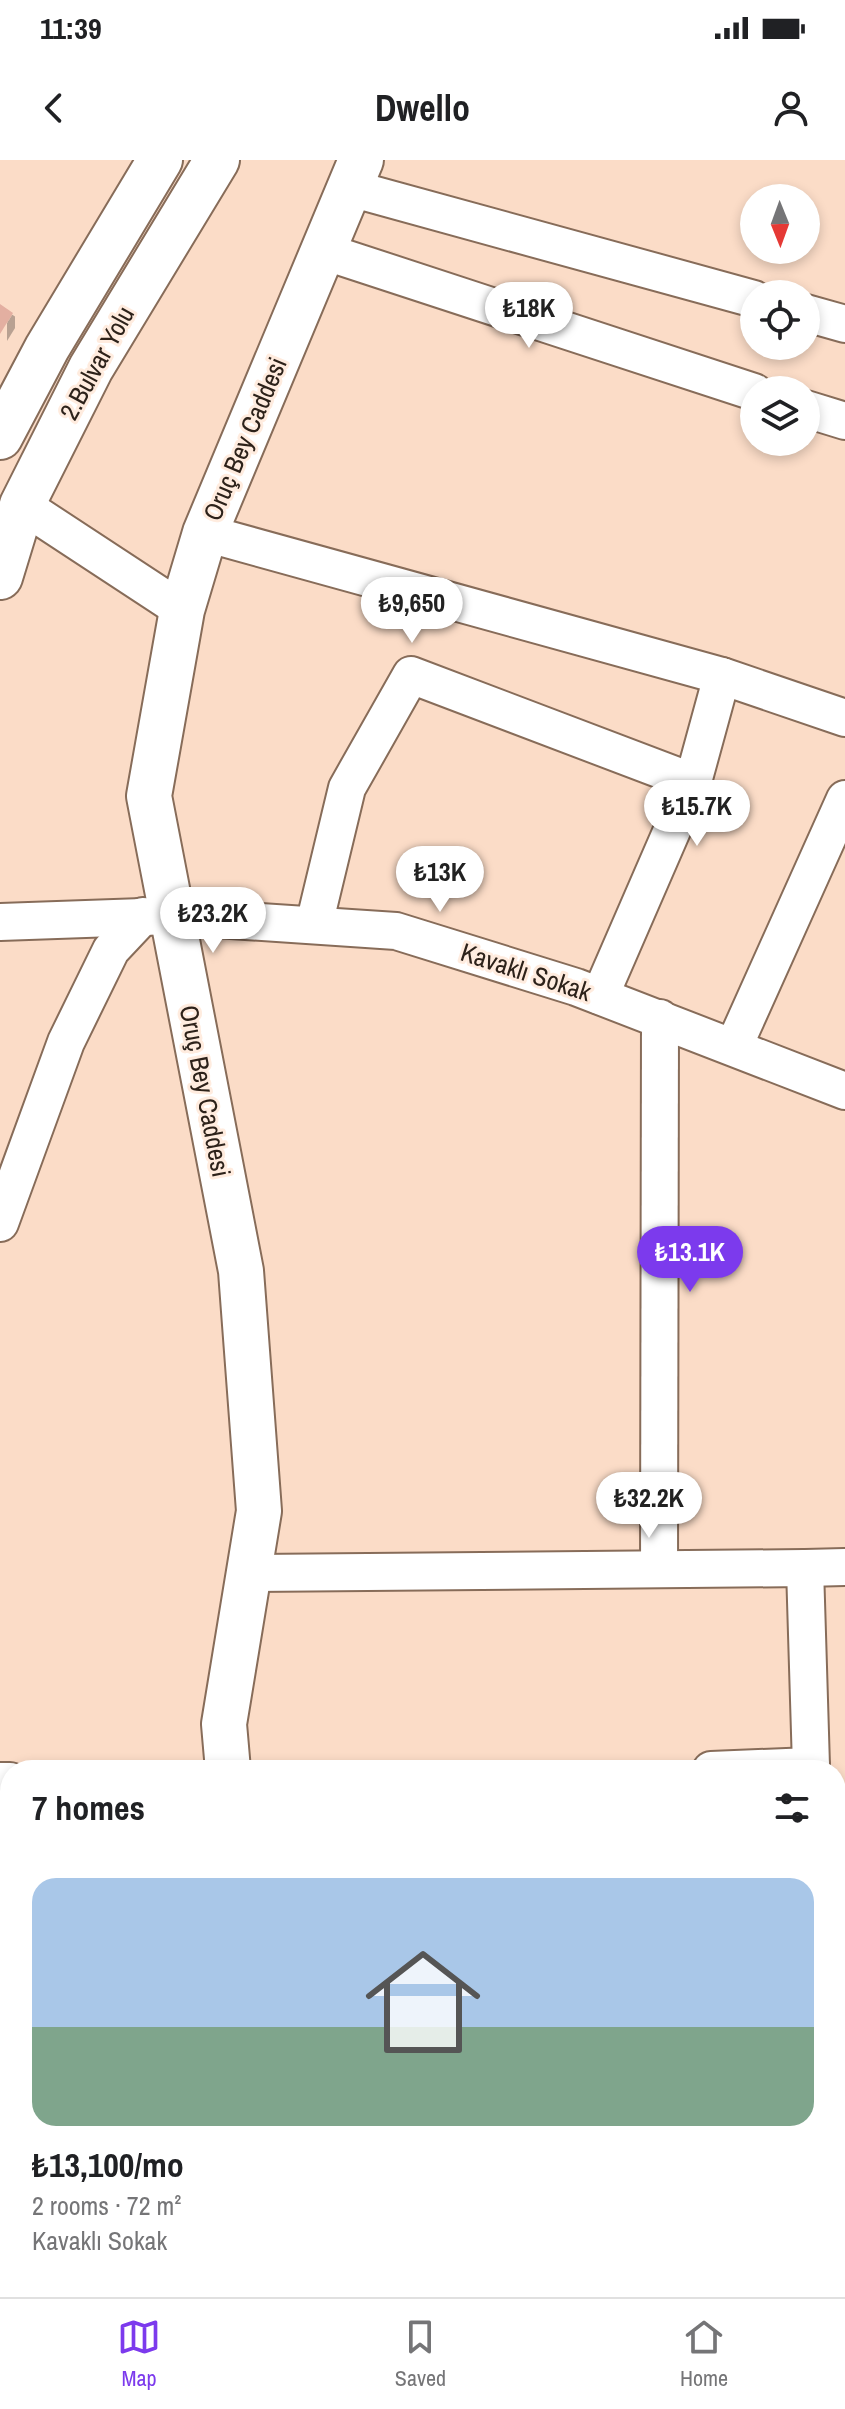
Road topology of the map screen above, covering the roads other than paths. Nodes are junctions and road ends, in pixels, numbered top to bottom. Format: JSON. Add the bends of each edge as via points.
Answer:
{"nodes":[{"id":1,"x":160,"y":160,"type":"edge"},
{"id":2,"x":217,"y":160,"type":"edge"},
{"id":3,"x":356,"y":174,"type":"edge"},
{"id":4,"x":323,"y":251,"type":"junction"},
{"id":5,"x":740,"y":295,"type":"edge"},
{"id":6,"x":820,"y":317,"type":"edge"},
{"id":7,"x":845,"y":324,"type":"edge"},
{"id":8,"x":740,"y":387,"type":"edge"},
{"id":9,"x":820,"y":413,"type":"edge"},
{"id":10,"x":845,"y":421,"type":"edge"},
{"id":11,"x":0,"y":437,"type":"edge"},
{"id":12,"x":22,"y":505,"type":"junction"},
{"id":13,"x":205,"y":533,"type":"junction"},
{"id":14,"x":0,"y":577,"type":"edge"},
{"id":15,"x":182,"y":610,"type":"junction"},
{"id":16,"x":722,"y":676,"type":"junction"},
{"id":17,"x":845,"y":718,"type":"edge"},
{"id":18,"x":693,"y":782,"type":"junction"},
{"id":19,"x":845,"y":799,"type":"edge"},
{"id":20,"x":157,"y":916,"type":"junction"},
{"id":21,"x":0,"y":922,"type":"edge"},
{"id":22,"x":314,"y":925,"type":"junction"},
{"id":23,"x":600,"y":996,"type":"junction"},
{"id":24,"x":660,"y":1018,"type":"junction"},
{"id":25,"x":734,"y":1046,"type":"junction"},
{"id":26,"x":845,"y":1091,"type":"edge"},
{"id":27,"x":0,"y":1223,"type":"edge"},
{"id":28,"x":845,"y":1567,"type":"edge"},
{"id":29,"x":805,"y":1568,"type":"junction"},
{"id":30,"x":659,"y":1569,"type":"junction"},
{"id":31,"x":249,"y":1573,"type":"junction"},
{"id":32,"x":227,"y":1760,"type":"edge"},
{"id":33,"x":811,"y":1760,"type":"edge"}],
"edges":[{"from":1,"to":11,"type":"main road","name":"2.Bulvar Yolu"},
{"from":2,"to":12,"type":"main road","name":"2.Bulvar Yolu","via":[[91,368]]},
{"from":3,"to":4,"type":"main road","name":"Oruç Bey Caddesi"},
{"from":3,"to":5,"type":"street"},
{"from":4,"to":8,"type":"street"},
{"from":4,"to":13,"type":"main road","name":"Oruç Bey Caddesi"},
{"from":6,"to":7,"type":"street"},
{"from":9,"to":10,"type":"street"},
{"from":12,"to":14,"type":"main road","name":"2.Bulvar Yolu"},
{"from":12,"to":15,"type":"street"},
{"from":13,"to":15,"type":"main road","name":"Oruç Bey Caddesi"},
{"from":13,"to":16,"type":"street"},
{"from":15,"to":20,"type":"main road","name":"Oruç Bey Caddesi","via":[[149,796]]},
{"from":16,"to":17,"type":"street"},
{"from":16,"to":18,"type":"street"},
{"from":18,"to":22,"type":"street","via":[[411,675],[347,788]]},
{"from":18,"to":23,"type":"street"},
{"from":19,"to":25,"type":"street"},
{"from":20,"to":21,"type":"street","name":"Kavaklı Sokak"},
{"from":20,"to":22,"type":"street","name":"Kavaklı Sokak"},
{"from":20,"to":27,"type":"street","via":[[111,950],[66,1042]]},
{"from":20,"to":31,"type":"main road","name":"Oruç Bey Caddesi","via":[[241,1271],[259,1511]]},
{"from":22,"to":23,"type":"street","name":"Kavaklı Sokak","via":[[396,931]]},
{"from":23,"to":24,"type":"street","name":"Kavaklı Sokak"},
{"from":24,"to":25,"type":"street","name":"Kavaklı Sokak"},
{"from":24,"to":30,"type":"street"},
{"from":25,"to":26,"type":"street","name":"Kavaklı Sokak"},
{"from":28,"to":29,"type":"street"},
{"from":29,"to":30,"type":"street"},
{"from":29,"to":33,"type":"street"},
{"from":30,"to":31,"type":"street"},
{"from":31,"to":32,"type":"main road","name":"Oruç Bey Caddesi","via":[[224,1724]]}]}
